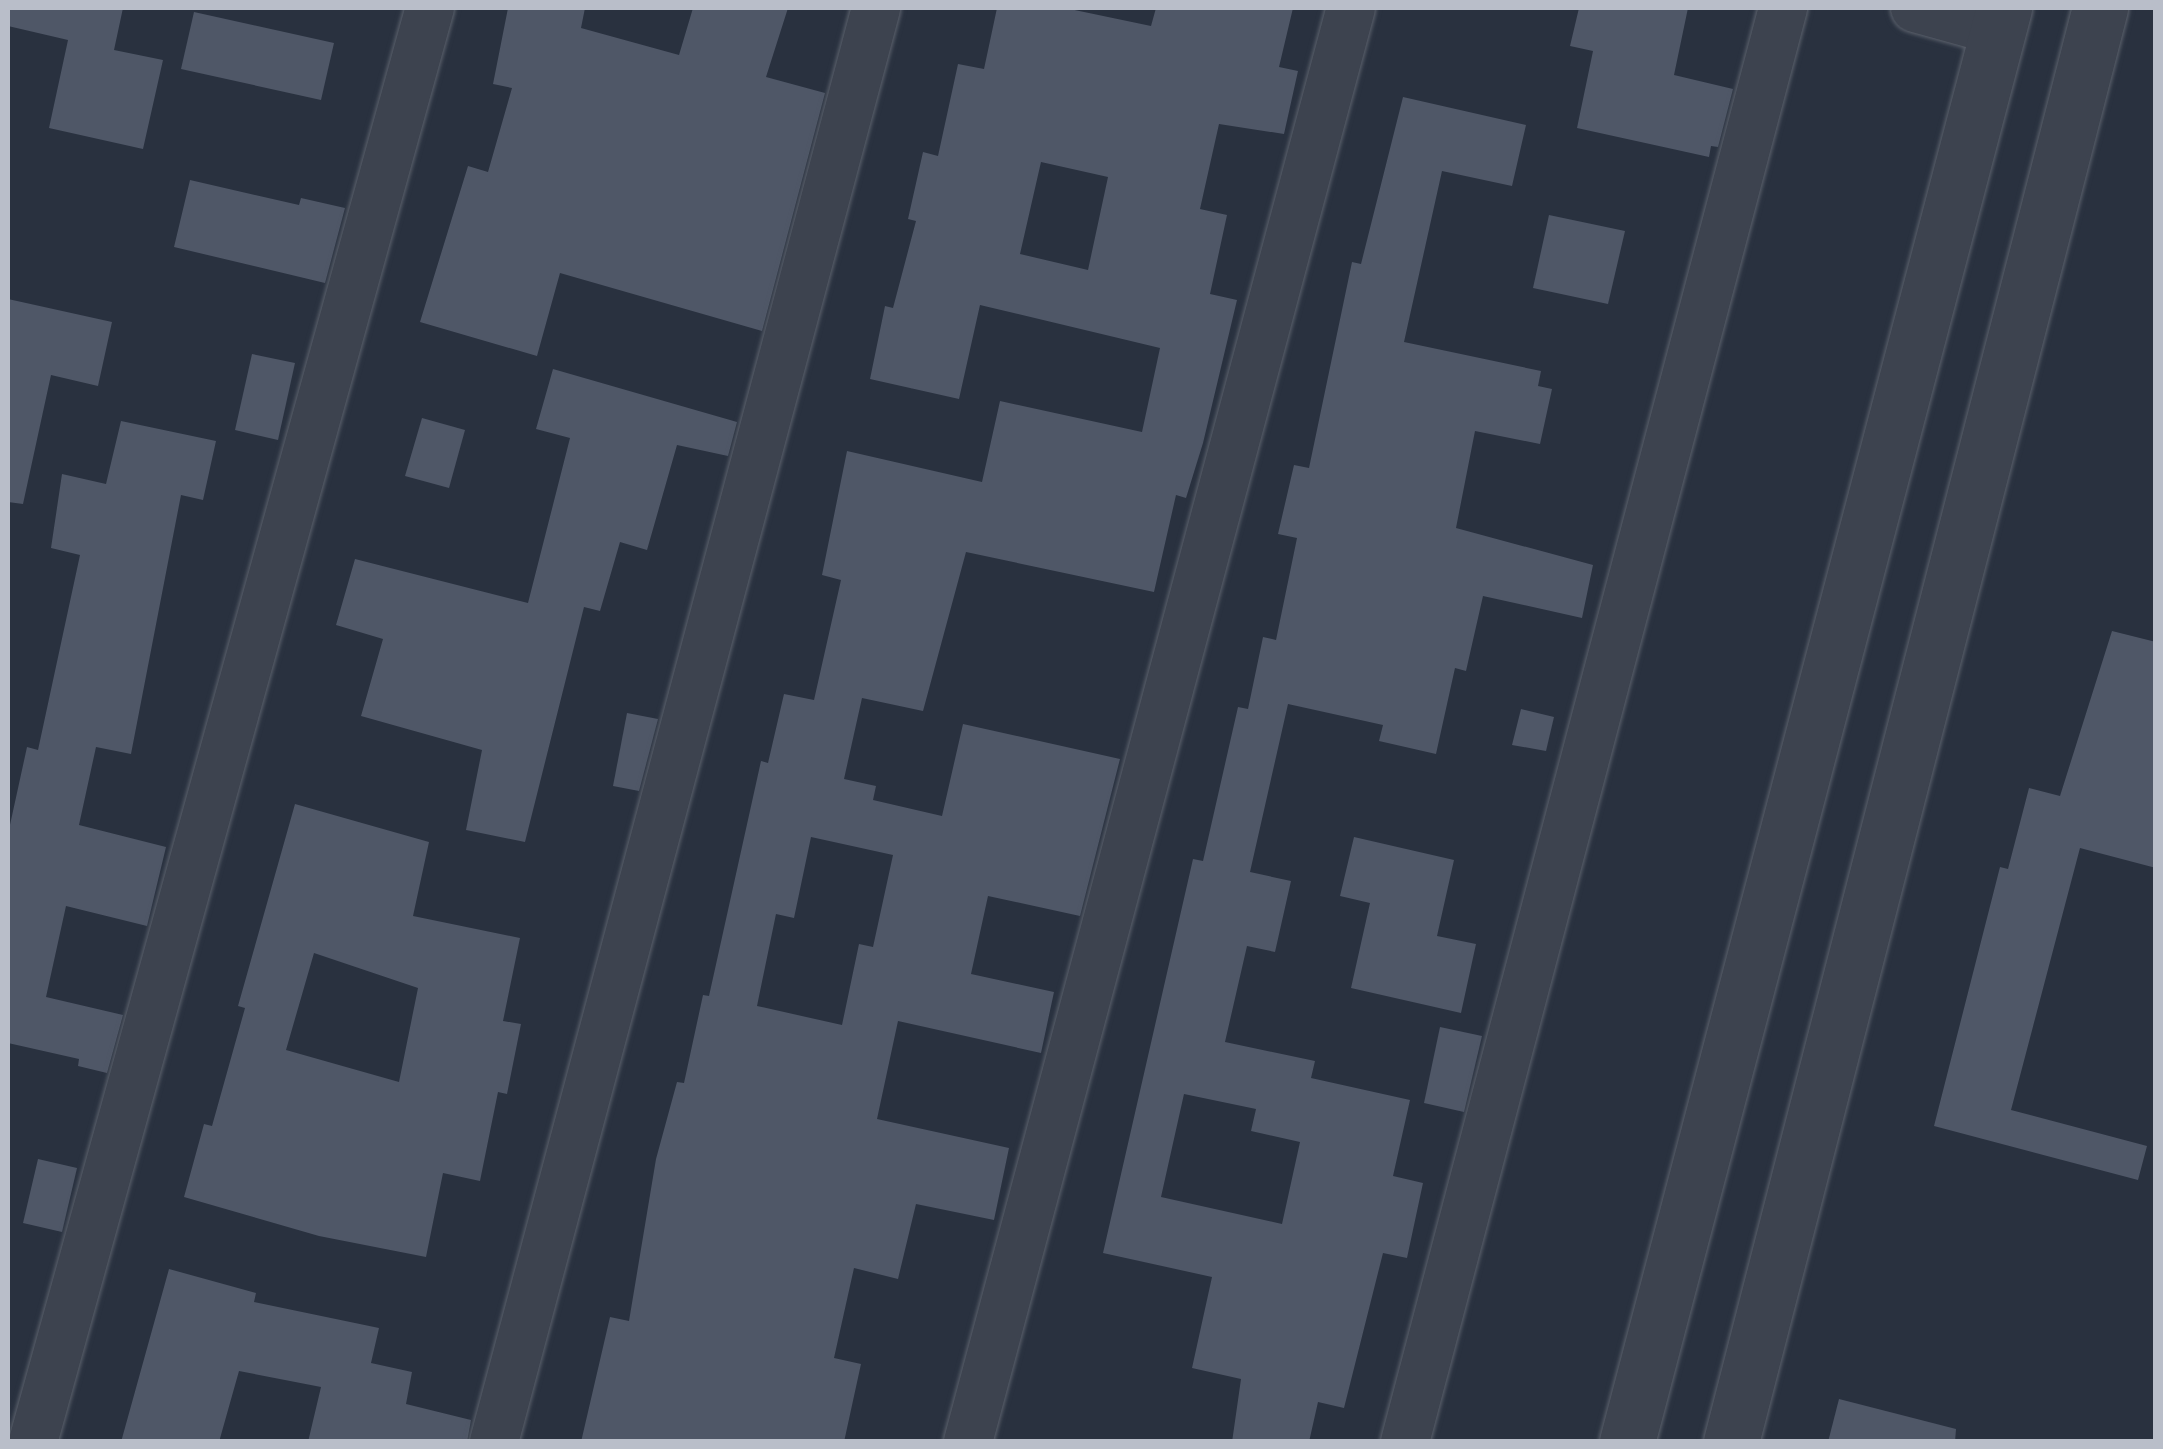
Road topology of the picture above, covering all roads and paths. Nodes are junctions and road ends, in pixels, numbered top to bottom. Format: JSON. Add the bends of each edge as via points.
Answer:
{"nodes":[{"id":1,"x":430,"y":8,"type":"edge"},
{"id":2,"x":876,"y":8,"type":"edge"},
{"id":3,"x":1350,"y":8,"type":"edge"},
{"id":4,"x":1784,"y":8,"type":"edge"},
{"id":5,"x":1915,"y":8,"type":"edge"},
{"id":6,"x":2100,"y":8,"type":"edge"},
{"id":7,"x":2001,"y":19,"type":"edge"},
{"id":8,"x":34,"y":1442,"type":"edge"},
{"id":9,"x":494,"y":1442,"type":"edge"},
{"id":10,"x":968,"y":1442,"type":"edge"},
{"id":11,"x":1404,"y":1442,"type":"edge"},
{"id":12,"x":1627,"y":1442,"type":"edge"},
{"id":13,"x":1731,"y":1442,"type":"edge"}],
"edges":[{"from":1,"to":8,"type":"street"},
{"from":2,"to":9,"type":"street"},
{"from":3,"to":10,"type":"street"},
{"from":4,"to":11,"type":"street"},
{"from":5,"to":7,"type":"street"},
{"from":6,"to":13,"type":"street"},
{"from":7,"to":12,"type":"street"}]}
